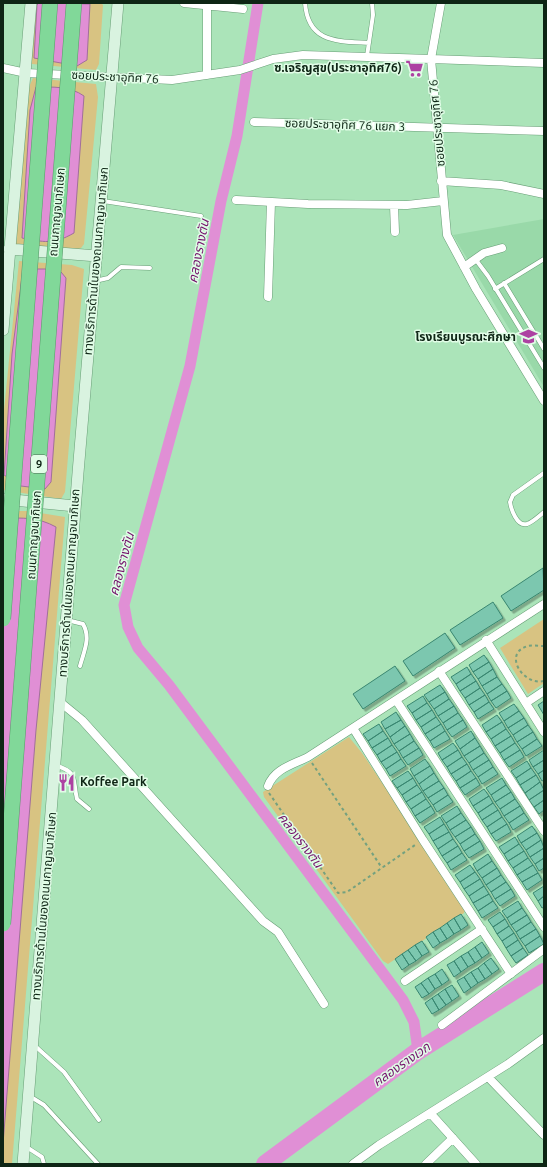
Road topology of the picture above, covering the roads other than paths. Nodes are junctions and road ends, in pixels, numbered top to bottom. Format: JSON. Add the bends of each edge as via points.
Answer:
{"nodes":[{"id":1,"x":31,"y":3,"type":"edge"},
{"id":2,"x":50,"y":3,"type":"edge"},
{"id":3,"x":74,"y":3,"type":"edge"},
{"id":4,"x":118,"y":3,"type":"edge"},
{"id":5,"x":184,"y":3,"type":"edge"},
{"id":6,"x":306,"y":3,"type":"edge"},
{"id":7,"x":372,"y":3,"type":"edge"},
{"id":8,"x":441,"y":3,"type":"edge"},
{"id":9,"x":207,"y":5,"type":"junction"},
{"id":10,"x":243,"y":9,"type":"dead end"},
{"id":11,"x":369,"y":43,"type":"junction"},
{"id":12,"x":368,"y":56,"type":"junction"},
{"id":13,"x":431,"y":59,"type":"junction"},
{"id":14,"x":544,"y":63,"type":"edge"},
{"id":15,"x":3,"y":68,"type":"edge"},
{"id":16,"x":26,"y":73,"type":"junction"},
{"id":17,"x":207,"y":75,"type":"junction"},
{"id":18,"x":113,"y":76,"type":"junction"},
{"id":19,"x":254,"y":122,"type":"dead end"},
{"id":20,"x":437,"y":128,"type":"junction"},
{"id":21,"x":544,"y":131,"type":"edge"},
{"id":22,"x":441,"y":182,"type":"junction"},
{"id":23,"x":544,"y":194,"type":"edge"},
{"id":24,"x":236,"y":200,"type":"dead end"},
{"id":25,"x":102,"y":201,"type":"junction"},
{"id":26,"x":443,"y":201,"type":"junction"},
{"id":27,"x":271,"y":202,"type":"junction"},
{"id":28,"x":394,"y":205,"type":"junction"},
{"id":29,"x":201,"y":216,"type":"dead end"},
{"id":30,"x":395,"y":232,"type":"dead end"},
{"id":31,"x":6,"y":248,"type":"edge"},
{"id":32,"x":502,"y":248,"type":"dead end"},
{"id":33,"x":97,"y":256,"type":"junction"},
{"id":34,"x":544,"y":259,"type":"edge"},
{"id":35,"x":476,"y":260,"type":"junction"},
{"id":36,"x":464,"y":267,"type":"junction"},
{"id":37,"x":150,"y":268,"type":"dead end"},
{"id":38,"x":95,"y":281,"type":"junction"},
{"id":39,"x":504,"y":284,"type":"junction"},
{"id":40,"x":495,"y":289,"type":"junction"},
{"id":41,"x":268,"y":297,"type":"dead end"},
{"id":42,"x":3,"y":330,"type":"edge"},
{"id":43,"x":544,"y":349,"type":"edge"},
{"id":44,"x":544,"y":368,"type":"edge"},
{"id":45,"x":544,"y":401,"type":"edge"},
{"id":46,"x":544,"y":473,"type":"edge"},
{"id":47,"x":3,"y":499,"type":"edge"},
{"id":48,"x":75,"y":506,"type":"junction"},
{"id":49,"x":544,"y":512,"type":"edge"},
{"id":50,"x":544,"y":604,"type":"edge"},
{"id":51,"x":3,"y":619,"type":"edge"},
{"id":52,"x":66,"y":620,"type":"junction"},
{"id":53,"x":486,"y":640,"type":"junction"},
{"id":54,"x":80,"y":666,"type":"dead end"},
{"id":55,"x":439,"y":671,"type":"junction"},
{"id":56,"x":544,"y":690,"type":"edge"},
{"id":57,"x":396,"y":700,"type":"junction"},
{"id":58,"x":60,"y":702,"type":"junction"},
{"id":59,"x":526,"y":703,"type":"junction"},
{"id":60,"x":353,"y":728,"type":"junction"},
{"id":61,"x":544,"y":732,"type":"edge"},
{"id":62,"x":55,"y":765,"type":"junction"},
{"id":63,"x":268,"y":786,"type":"road end"},
{"id":64,"x":89,"y":809,"type":"dead end"},
{"id":65,"x":544,"y":831,"type":"edge"},
{"id":66,"x":3,"y":924,"type":"edge"},
{"id":67,"x":544,"y":927,"type":"edge"},
{"id":68,"x":482,"y":929,"type":"junction"},
{"id":69,"x":544,"y":949,"type":"edge"},
{"id":70,"x":511,"y":974,"type":"junction"},
{"id":71,"x":405,"y":981,"type":"dead end"},
{"id":72,"x":324,"y":1004,"type":"dead end"},
{"id":73,"x":442,"y":1024,"type":"dead end"},
{"id":74,"x":544,"y":1038,"type":"edge"},
{"id":75,"x":33,"y":1044,"type":"junction"},
{"id":76,"x":488,"y":1077,"type":"junction"},
{"id":77,"x":29,"y":1095,"type":"junction"},
{"id":78,"x":431,"y":1114,"type":"junction"},
{"id":79,"x":99,"y":1120,"type":"dead end"},
{"id":80,"x":544,"y":1135,"type":"edge"},
{"id":81,"x":453,"y":1138,"type":"junction"},
{"id":82,"x":25,"y":1146,"type":"junction"},
{"id":83,"x":23,"y":1164,"type":"edge"},
{"id":84,"x":44,"y":1164,"type":"edge"},
{"id":85,"x":98,"y":1164,"type":"edge"},
{"id":86,"x":353,"y":1164,"type":"edge"},
{"id":87,"x":426,"y":1164,"type":"edge"},
{"id":88,"x":476,"y":1164,"type":"edge"}],
"edges":[{"from":1,"to":16,"type":"main road"},
{"from":2,"to":51,"type":"highway","name":"ถนนกาญจนาภิเษก","number":"9","bridge":true},
{"from":3,"to":66,"type":"highway","name":"ถนนกาญจนาภิเษก","number":"9","bridge":true},
{"from":4,"to":18,"type":"main road","name":"ทางบริการด้านในของถนนกาญจนาภิเษก"},
{"from":5,"to":9,"type":"street"},
{"from":6,"to":11,"type":"lane","via":[[308,18],[322,37]]},
{"from":7,"to":11,"type":"lane"},
{"from":8,"to":13,"type":"street"},
{"from":9,"to":10,"type":"street"},
{"from":9,"to":17,"type":"street"},
{"from":11,"to":12,"type":"lane"},
{"from":12,"to":13,"type":"street","name":"ซอยประชาอุทิศ 76"},
{"from":12,"to":17,"type":"street","name":"ซอยประชาอุทิศ 76","via":[[286,56],[240,70]]},
{"from":13,"to":14,"type":"street"},
{"from":13,"to":20,"type":"street","name":"ซอยประชาอุทิศ 76"},
{"from":15,"to":16,"type":"street","name":"ซอยประชาอุทิศ 76"},
{"from":16,"to":18,"type":"street","name":"ซอยประชาอุทิศ 76"},
{"from":16,"to":31,"type":"main road"},
{"from":17,"to":18,"type":"street","name":"ซอยประชาอุทิศ 76","via":[[172,80]]},
{"from":18,"to":25,"type":"main road","name":"ทางบริการด้านในของถนนกาญจนาภิเษก"},
{"from":19,"to":20,"type":"street","name":"ซอยประชาอุทิศ 76 แยก 3"},
{"from":20,"to":21,"type":"street","name":"ซอยประชาอุทิศ 76 แยก 3"},
{"from":20,"to":22,"type":"street","name":"ซอยประชาอุทิศ 76"},
{"from":22,"to":23,"type":"street","via":[[501,185]]},
{"from":22,"to":26,"type":"street","name":"ซอยประชาอุทิศ 76"},
{"from":24,"to":27,"type":"street"},
{"from":25,"to":29,"type":"lane"},
{"from":25,"to":33,"type":"main road","name":"ทางบริการด้านในของถนนกาญจนาภิเษก"},
{"from":26,"to":28,"type":"street"},
{"from":26,"to":36,"type":"street","name":"ซอยประชาอุทิศ 76","via":[[447,235]]},
{"from":27,"to":28,"type":"street"},
{"from":27,"to":41,"type":"street"},
{"from":28,"to":30,"type":"street"},
{"from":31,"to":33,"type":"main road"},
{"from":31,"to":42,"type":"main road"},
{"from":32,"to":35,"type":"street","via":[[484,253]]},
{"from":33,"to":38,"type":"main road","name":"ทางบริการด้านในของถนนกาญจนาภิเษก"},
{"from":34,"to":39,"type":"lane"},
{"from":35,"to":36,"type":"street"},
{"from":35,"to":40,"type":"lane"},
{"from":36,"to":45,"type":"street","name":"ซอยประชาอุทิศ 76"},
{"from":37,"to":38,"type":"lane","via":[[121,267],[108,278]]},
{"from":38,"to":48,"type":"main road","name":"ทางบริการด้านในของถนนกาญจนาภิเษก"},
{"from":39,"to":40,"type":"lane"},
{"from":39,"to":43,"type":"lane"},
{"from":40,"to":44,"type":"lane"},
{"from":46,"to":49,"type":"lane","via":[[513,494],[510,502],[518,521],[523,524]]},
{"from":47,"to":48,"type":"main road"},
{"from":48,"to":52,"type":"main road","name":"ทางบริการด้านในของถนนกาญจนาภิเษก"},
{"from":50,"to":53,"type":"street"},
{"from":52,"to":54,"type":"lane","via":[[83,624],[86,629],[88,639]]},
{"from":52,"to":58,"type":"main road","name":"ทางบริการด้านในของถนนกาญจนาภิเษก"},
{"from":53,"to":55,"type":"street"},
{"from":53,"to":59,"type":"street"},
{"from":55,"to":57,"type":"street"},
{"from":55,"to":65,"type":"street"},
{"from":56,"to":59,"type":"street"},
{"from":57,"to":60,"type":"street"},
{"from":57,"to":67,"type":"street"},
{"from":58,"to":62,"type":"main road","name":"ทางบริการด้านในของถนนกาญจนาภิเษก"},
{"from":58,"to":72,"type":"street","via":[[82,720],[263,921],[278,932]]},
{"from":59,"to":61,"type":"street"},
{"from":60,"to":63,"type":"street","via":[[308,757],[276,772]]},
{"from":60,"to":68,"type":"street"},
{"from":62,"to":64,"type":"lane","via":[[69,770],[74,776],[77,799]]},
{"from":62,"to":75,"type":"main road","name":"ทางบริการด้านในของถนนกาญจนาภิเษก"},
{"from":68,"to":70,"type":"street"},
{"from":68,"to":71,"type":"street"},
{"from":69,"to":70,"type":"street"},
{"from":70,"to":73,"type":"street"},
{"from":74,"to":76,"type":"street"},
{"from":75,"to":77,"type":"main road","name":"ทางบริการด้านในของถนนกาญจนาภิเษก"},
{"from":75,"to":79,"type":"lane","via":[[64,1072]]},
{"from":76,"to":78,"type":"street"},
{"from":76,"to":80,"type":"street"},
{"from":77,"to":82,"type":"main road","name":"ทางบริการด้านในของถนนกาญจนาภิเษก"},
{"from":77,"to":85,"type":"lane","via":[[44,1105]]},
{"from":78,"to":81,"type":"street"},
{"from":78,"to":86,"type":"street"},
{"from":81,"to":87,"type":"street"},
{"from":81,"to":88,"type":"street"},
{"from":82,"to":83,"type":"main road","name":"ทางบริการด้านในของถนนกาญจนาภิเษก"},
{"from":82,"to":84,"type":"lane","via":[[42,1157]]}]}
